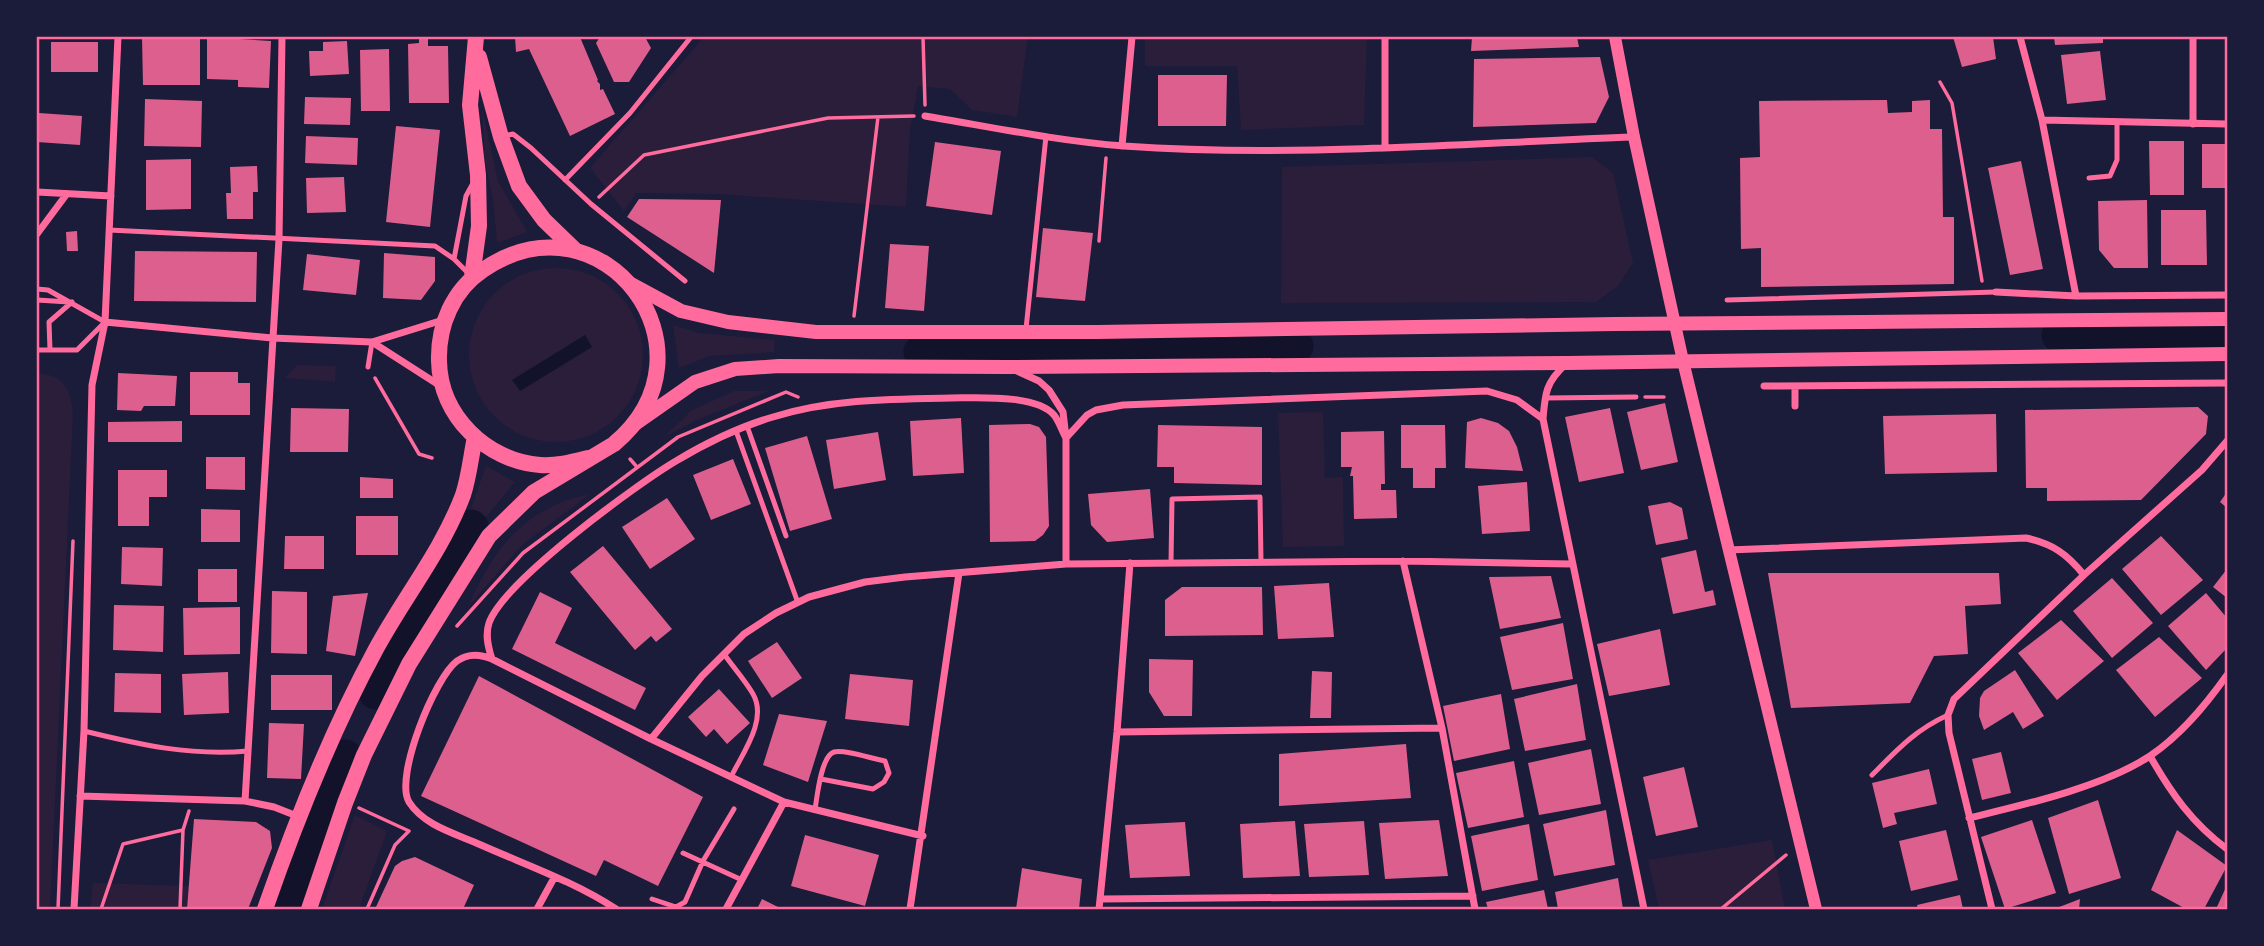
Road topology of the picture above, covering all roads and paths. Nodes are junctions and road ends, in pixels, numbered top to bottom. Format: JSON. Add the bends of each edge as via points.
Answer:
{"nodes":[{"id":1,"x":118,"y":37,"type":"edge"},
{"id":2,"x":282,"y":37,"type":"edge"},
{"id":3,"x":691,"y":37,"type":"edge"},
{"id":4,"x":923,"y":37,"type":"edge"},
{"id":5,"x":1132,"y":37,"type":"edge"},
{"id":6,"x":1385,"y":37,"type":"edge"},
{"id":7,"x":1615,"y":37,"type":"edge"},
{"id":8,"x":2020,"y":37,"type":"edge"},
{"id":9,"x":2193,"y":37,"type":"edge"},
{"id":10,"x":476,"y":42,"type":"edge"},
{"id":11,"x":1940,"y":82,"type":"dead end"},
{"id":12,"x":925,"y":116,"type":"junction"},
{"id":13,"x":878,"y":117,"type":"junction"},
{"id":14,"x":2042,"y":120,"type":"junction"},
{"id":15,"x":2117,"y":122,"type":"junction"},
{"id":16,"x":2193,"y":124,"type":"junction"},
{"id":17,"x":2227,"y":124,"type":"edge"},
{"id":18,"x":1046,"y":136,"type":"junction"},
{"id":19,"x":501,"y":137,"type":"junction"},
{"id":20,"x":1634,"y":137,"type":"junction"},
{"id":21,"x":1122,"y":146,"type":"junction"},
{"id":22,"x":1385,"y":146,"type":"junction"},
{"id":23,"x":478,"y":176,"type":"junction"},
{"id":24,"x":2089,"y":178,"type":"dead end"},
{"id":25,"x":565,"y":180,"type":"junction"},
{"id":26,"x":37,"y":192,"type":"edge"},
{"id":27,"x":66,"y":195,"type":"junction"},
{"id":28,"x":111,"y":196,"type":"junction"},
{"id":29,"x":591,"y":204,"type":"junction"},
{"id":30,"x":109,"y":230,"type":"junction"},
{"id":31,"x":37,"y":234,"type":"edge"},
{"id":32,"x":279,"y":239,"type":"junction"},
{"id":33,"x":1099,"y":241,"type":"dead end"},
{"id":34,"x":573,"y":249,"type":"junction"},
{"id":35,"x":454,"y":259,"type":"junction"},
{"id":36,"x":472,"y":277,"type":"junction"},
{"id":37,"x":685,"y":281,"type":"dead end"},
{"id":38,"x":631,"y":284,"type":"junction"},
{"id":39,"x":37,"y":289,"type":"edge"},
{"id":40,"x":1996,"y":292,"type":"joint"},
{"id":41,"x":1984,"y":293,"type":"junction"},
{"id":42,"x":2227,"y":295,"type":"edge"},
{"id":43,"x":2076,"y":296,"type":"junction"},
{"id":44,"x":37,"y":300,"type":"edge"},
{"id":45,"x":1727,"y":300,"type":"dead end"},
{"id":46,"x":72,"y":302,"type":"junction"},
{"id":47,"x":445,"y":319,"type":"junction"},
{"id":48,"x":2227,"y":319,"type":"edge"},
{"id":49,"x":105,"y":322,"type":"junction"},
{"id":50,"x":1674,"y":324,"type":"junction"},
{"id":51,"x":852,"y":332,"type":"junction"},
{"id":52,"x":1025,"y":332,"type":"junction"},
{"id":53,"x":272,"y":338,"type":"junction"},
{"id":54,"x":372,"y":342,"type":"junction"},
{"id":55,"x":37,"y":350,"type":"edge"},
{"id":56,"x":50,"y":350,"type":"junction"},
{"id":57,"x":2227,"y":354,"type":"edge"},
{"id":58,"x":1683,"y":361,"type":"junction"},
{"id":59,"x":1567,"y":363,"type":"junction"},
{"id":60,"x":1008,"y":367,"type":"junction"},
{"id":61,"x":368,"y":368,"type":"joint"},
{"id":62,"x":2227,"y":383,"type":"edge"},
{"id":63,"x":1764,"y":386,"type":"dead end"},
{"id":64,"x":1795,"y":386,"type":"junction"},
{"id":65,"x":443,"y":387,"type":"junction"},
{"id":66,"x":1636,"y":397,"type":"dead end"},
{"id":67,"x":1545,"y":398,"type":"junction"},
{"id":68,"x":1795,"y":406,"type":"dead end"},
{"id":69,"x":1543,"y":419,"type":"junction"},
{"id":70,"x":635,"y":424,"type":"junction"},
{"id":71,"x":747,"y":426,"type":"junction"},
{"id":72,"x":736,"y":431,"type":"junction"},
{"id":73,"x":475,"y":437,"type":"junction"},
{"id":74,"x":1066,"y":439,"type":"junction"},
{"id":75,"x":2227,"y":441,"type":"edge"},
{"id":76,"x":432,"y":458,"type":"dead end"},
{"id":77,"x":587,"y":458,"type":"junction"},
{"id":78,"x":630,"y":459,"type":"dead end"},
{"id":79,"x":637,"y":467,"type":"dead end"},
{"id":80,"x":74,"y":533,"type":"dead end"},
{"id":81,"x":786,"y":536,"type":"dead end"},
{"id":82,"x":1728,"y":550,"type":"junction"},
{"id":83,"x":1403,"y":561,"type":"junction"},
{"id":84,"x":1261,"y":562,"type":"junction"},
{"id":85,"x":1171,"y":563,"type":"junction"},
{"id":86,"x":1066,"y":564,"type":"junction"},
{"id":87,"x":1130,"y":564,"type":"junction"},
{"id":88,"x":1572,"y":564,"type":"junction"},
{"id":89,"x":959,"y":573,"type":"junction"},
{"id":90,"x":2084,"y":575,"type":"junction"},
{"id":91,"x":798,"y":603,"type":"junction"},
{"id":92,"x":724,"y":653,"type":"junction"},
{"id":93,"x":492,"y":659,"type":"junction"},
{"id":94,"x":2227,"y":675,"type":"edge"},
{"id":95,"x":1948,"y":715,"type":"junction"},
{"id":96,"x":1442,"y":728,"type":"junction"},
{"id":97,"x":84,"y":731,"type":"junction"},
{"id":98,"x":1117,"y":732,"type":"junction"},
{"id":99,"x":652,"y":739,"type":"junction"},
{"id":100,"x":248,"y":751,"type":"junction"},
{"id":101,"x":2150,"y":756,"type":"junction"},
{"id":102,"x":1872,"y":775,"type":"dead end"},
{"id":103,"x":731,"y":777,"type":"junction"},
{"id":104,"x":821,"y":779,"type":"junction"},
{"id":105,"x":80,"y":796,"type":"junction"},
{"id":106,"x":192,"y":799,"type":"junction"},
{"id":107,"x":245,"y":801,"type":"junction"},
{"id":108,"x":784,"y":802,"type":"junction"},
{"id":109,"x":345,"y":803,"type":"junction"},
{"id":110,"x":734,"y":809,"type":"dead end"},
{"id":111,"x":815,"y":810,"type":"junction"},
{"id":112,"x":297,"y":816,"type":"junction"},
{"id":113,"x":424,"y":818,"type":"junction"},
{"id":114,"x":1969,"y":818,"type":"junction"},
{"id":115,"x":183,"y":830,"type":"junction"},
{"id":116,"x":410,"y":831,"type":"junction"},
{"id":117,"x":923,"y":836,"type":"junction"},
{"id":118,"x":1801,"y":843,"type":"junction"},
{"id":119,"x":2227,"y":849,"type":"edge"},
{"id":120,"x":683,"y":853,"type":"dead end"},
{"id":121,"x":703,"y":861,"type":"junction"},
{"id":122,"x":554,"y":878,"type":"junction"},
{"id":123,"x":742,"y":880,"type":"junction"},
{"id":124,"x":1473,"y":896,"type":"junction"},
{"id":125,"x":652,"y":899,"type":"dead end"},
{"id":126,"x":1100,"y":900,"type":"junction"},
{"id":127,"x":58,"y":909,"type":"edge"},
{"id":128,"x":74,"y":909,"type":"edge"},
{"id":129,"x":101,"y":909,"type":"edge"},
{"id":130,"x":180,"y":909,"type":"edge"},
{"id":131,"x":265,"y":909,"type":"edge"},
{"id":132,"x":309,"y":909,"type":"edge"},
{"id":133,"x":367,"y":909,"type":"edge"},
{"id":134,"x":537,"y":909,"type":"edge"},
{"id":135,"x":616,"y":909,"type":"edge"},
{"id":136,"x":726,"y":909,"type":"edge"},
{"id":137,"x":910,"y":909,"type":"edge"},
{"id":138,"x":1099,"y":909,"type":"edge"},
{"id":139,"x":1475,"y":909,"type":"edge"},
{"id":140,"x":1644,"y":909,"type":"edge"},
{"id":141,"x":1721,"y":909,"type":"edge"},
{"id":142,"x":1816,"y":909,"type":"edge"},
{"id":143,"x":1992,"y":909,"type":"edge"}],
"edges":[{"from":1,"to":28,"type":"street"},
{"from":2,"to":32,"type":"street"},
{"from":3,"to":25,"type":"lane","via":[[630,113]]},
{"from":4,"to":12,"type":"path"},
{"from":5,"to":21,"type":"street"},
{"from":6,"to":22,"type":"street"},
{"from":7,"to":20,"type":"street"},
{"from":8,"to":14,"type":"street"},
{"from":9,"to":16,"type":"street"},
{"from":10,"to":19,"type":"main road"},
{"from":10,"to":23,"type":"main road","via":[[470,106]]},
{"from":11,"to":41,"type":"path","via":[[1952,103]]},
{"from":12,"to":13,"type":"path"},
{"from":12,"to":18,"type":"street"},
{"from":13,"to":29,"type":"path","via":[[828,118],[644,155]]},
{"from":13,"to":51,"type":"path"},
{"from":14,"to":15,"type":"street"},
{"from":14,"to":43,"type":"street"},
{"from":15,"to":16,"type":"street"},
{"from":15,"to":24,"type":"lane","via":[[2117,160],[2110,176]]},
{"from":16,"to":17,"type":"street"},
{"from":18,"to":21,"type":"street"},
{"from":18,"to":52,"type":"lane"},
{"from":19,"to":25,"type":"lane","via":[[513,134]]},
{"from":19,"to":34,"type":"main road","via":[[519,186]]},
{"from":20,"to":22,"type":"street"},
{"from":20,"to":50,"type":"street"},
{"from":21,"to":22,"type":"street","via":[[1297,152]]},
{"from":21,"to":33,"type":"path","via":[[1105,159]]},
{"from":23,"to":35,"type":"lane","via":[[466,196]]},
{"from":23,"to":36,"type":"main road","via":[[479,226]]},
{"from":25,"to":29,"type":"lane"},
{"from":26,"to":27,"type":"street"},
{"from":27,"to":28,"type":"street"},
{"from":27,"to":31,"type":"street"},
{"from":28,"to":30,"type":"street"},
{"from":29,"to":37,"type":"lane"},
{"from":30,"to":32,"type":"lane"},
{"from":30,"to":49,"type":"street"},
{"from":32,"to":35,"type":"lane","via":[[435,246]]},
{"from":32,"to":53,"type":"street"},
{"from":34,"to":36,"type":"main road","via":[[537,247],[502,257]]},
{"from":34,"to":38,"type":"main road","via":[[605,262]]},
{"from":35,"to":36,"type":"lane"},
{"from":36,"to":47,"type":"main road"},
{"from":38,"to":51,"type":"main road","via":[[681,311],[728,322]]},
{"from":38,"to":70,"type":"main road","via":[[651,316],[658,353],[653,390]]},
{"from":39,"to":46,"type":"lane"},
{"from":40,"to":41,"type":"lane"},
{"from":40,"to":43,"type":"street"},
{"from":41,"to":45,"type":"lane"},
{"from":42,"to":43,"type":"street"},
{"from":44,"to":46,"type":"lane"},
{"from":46,"to":49,"type":"lane"},
{"from":46,"to":56,"type":"lane","via":[[49,322]]},
{"from":47,"to":54,"type":"street"},
{"from":47,"to":65,"type":"main road","via":[[439,349]]},
{"from":48,"to":50,"type":"main road"},
{"from":49,"to":53,"type":"street"},
{"from":49,"to":56,"type":"lane","via":[[77,350]]},
{"from":49,"to":97,"type":"street","via":[[92,385]]},
{"from":50,"to":52,"type":"main road"},
{"from":50,"to":58,"type":"street"},
{"from":51,"to":52,"type":"main road"},
{"from":53,"to":54,"type":"street"},
{"from":53,"to":100,"type":"street"},
{"from":54,"to":61,"type":"lane"},
{"from":54,"to":65,"type":"street"},
{"from":55,"to":56,"type":"lane"},
{"from":57,"to":58,"type":"main road"},
{"from":58,"to":59,"type":"main road"},
{"from":58,"to":82,"type":"street"},
{"from":59,"to":60,"type":"main road"},
{"from":59,"to":67,"type":"street","via":[[1552,376]]},
{"from":60,"to":70,"type":"main road","via":[[734,369],[695,382]]},
{"from":60,"to":74,"type":"street","via":[[1049,390],[1063,412]]},
{"from":61,"to":76,"type":"path","via":[[419,454]]},
{"from":62,"to":64,"type":"street"},
{"from":63,"to":64,"type":"street"},
{"from":64,"to":68,"type":"street"},
{"from":65,"to":73,"type":"main road","via":[[454,412]]},
{"from":66,"to":67,"type":"lane"},
{"from":67,"to":69,"type":"street"},
{"from":69,"to":74,"type":"street","via":[[1517,400],[1487,391],[1177,402],[1096,410]]},
{"from":69,"to":88,"type":"street"},
{"from":70,"to":77,"type":"main road","via":[[614,444]]},
{"from":71,"to":72,"type":"street"},
{"from":71,"to":74,"type":"street","via":[[792,411],[854,401],[990,398],[1047,409]]},
{"from":71,"to":81,"type":"lane"},
{"from":72,"to":91,"type":"lane"},
{"from":72,"to":93,"type":"street","via":[[648,480],[535,569],[494,612],[487,635]]},
{"from":73,"to":77,"type":"main road","via":[[500,454],[528,464],[558,465]]},
{"from":73,"to":112,"type":"main road","via":[[463,494],[435,551],[377,647]]},
{"from":74,"to":86,"type":"street"},
{"from":75,"to":90,"type":"street","via":[[2202,470]]},
{"from":77,"to":109,"type":"main road","via":[[534,492],[489,536],[410,663]]},
{"from":78,"to":79,"type":"path"},
{"from":80,"to":127,"type":"path"},
{"from":82,"to":90,"type":"street","via":[[2026,538],[2054,546]]},
{"from":82,"to":118,"type":"street"},
{"from":83,"to":84,"type":"street"},
{"from":83,"to":88,"type":"street"},
{"from":83,"to":96,"type":"street"},
{"from":84,"to":85,"type":"street"},
{"from":84,"to":85,"type":"lane","via":[[1260,497],[1172,499]]},
{"from":85,"to":87,"type":"street"},
{"from":86,"to":87,"type":"street"},
{"from":86,"to":89,"type":"street"},
{"from":87,"to":98,"type":"street"},
{"from":88,"to":140,"type":"street"},
{"from":89,"to":91,"type":"street","via":[[875,580]]},
{"from":89,"to":117,"type":"street"},
{"from":90,"to":95,"type":"street","via":[[1959,692]]},
{"from":91,"to":92,"type":"street","via":[[759,623]]},
{"from":92,"to":99,"type":"street"},
{"from":92,"to":103,"type":"lane","via":[[758,708],[757,722]]},
{"from":93,"to":99,"type":"street"},
{"from":93,"to":113,"type":"street","via":[[481,654],[465,656],[448,669],[436,692],[404,780],[408,800]]},
{"from":94,"to":101,"type":"street","via":[[2192,720]]},
{"from":95,"to":102,"type":"lane","via":[[1910,737]]},
{"from":95,"to":114,"type":"street"},
{"from":96,"to":98,"type":"street"},
{"from":96,"to":124,"type":"street"},
{"from":97,"to":100,"type":"lane","via":[[178,751]]},
{"from":97,"to":105,"type":"street"},
{"from":98,"to":126,"type":"street"},
{"from":99,"to":103,"type":"street"},
{"from":100,"to":107,"type":"street"},
{"from":101,"to":114,"type":"street","via":[[2116,774]]},
{"from":101,"to":119,"type":"street","via":[[2184,809]]},
{"from":103,"to":108,"type":"street"},
{"from":104,"to":104,"type":"lane","via":[[824,762],[836,751],[885,761],[889,773],[873,789]]},
{"from":104,"to":111,"type":"lane"},
{"from":105,"to":106,"type":"street"},
{"from":105,"to":128,"type":"street"},
{"from":106,"to":107,"type":"street"},
{"from":106,"to":115,"type":"path"},
{"from":107,"to":112,"type":"street"},
{"from":108,"to":111,"type":"street"},
{"from":108,"to":123,"type":"street"},
{"from":109,"to":116,"type":"path"},
{"from":109,"to":132,"type":"main road"},
{"from":110,"to":121,"type":"lane"},
{"from":111,"to":117,"type":"street"},
{"from":112,"to":131,"type":"main road"},
{"from":113,"to":116,"type":"path"},
{"from":113,"to":122,"type":"street"},
{"from":114,"to":143,"type":"street"},
{"from":115,"to":129,"type":"path","via":[[123,844]]},
{"from":115,"to":130,"type":"path"},
{"from":116,"to":133,"type":"path","via":[[395,845]]},
{"from":117,"to":137,"type":"street"},
{"from":118,"to":141,"type":"path"},
{"from":118,"to":142,"type":"street"},
{"from":120,"to":121,"type":"lane"},
{"from":121,"to":123,"type":"lane"},
{"from":121,"to":125,"type":"lane","via":[[685,902],[676,907]]},
{"from":122,"to":134,"type":"street"},
{"from":122,"to":135,"type":"street"},
{"from":123,"to":136,"type":"street"},
{"from":124,"to":126,"type":"street"},
{"from":124,"to":139,"type":"street"},
{"from":126,"to":138,"type":"street"}]}
